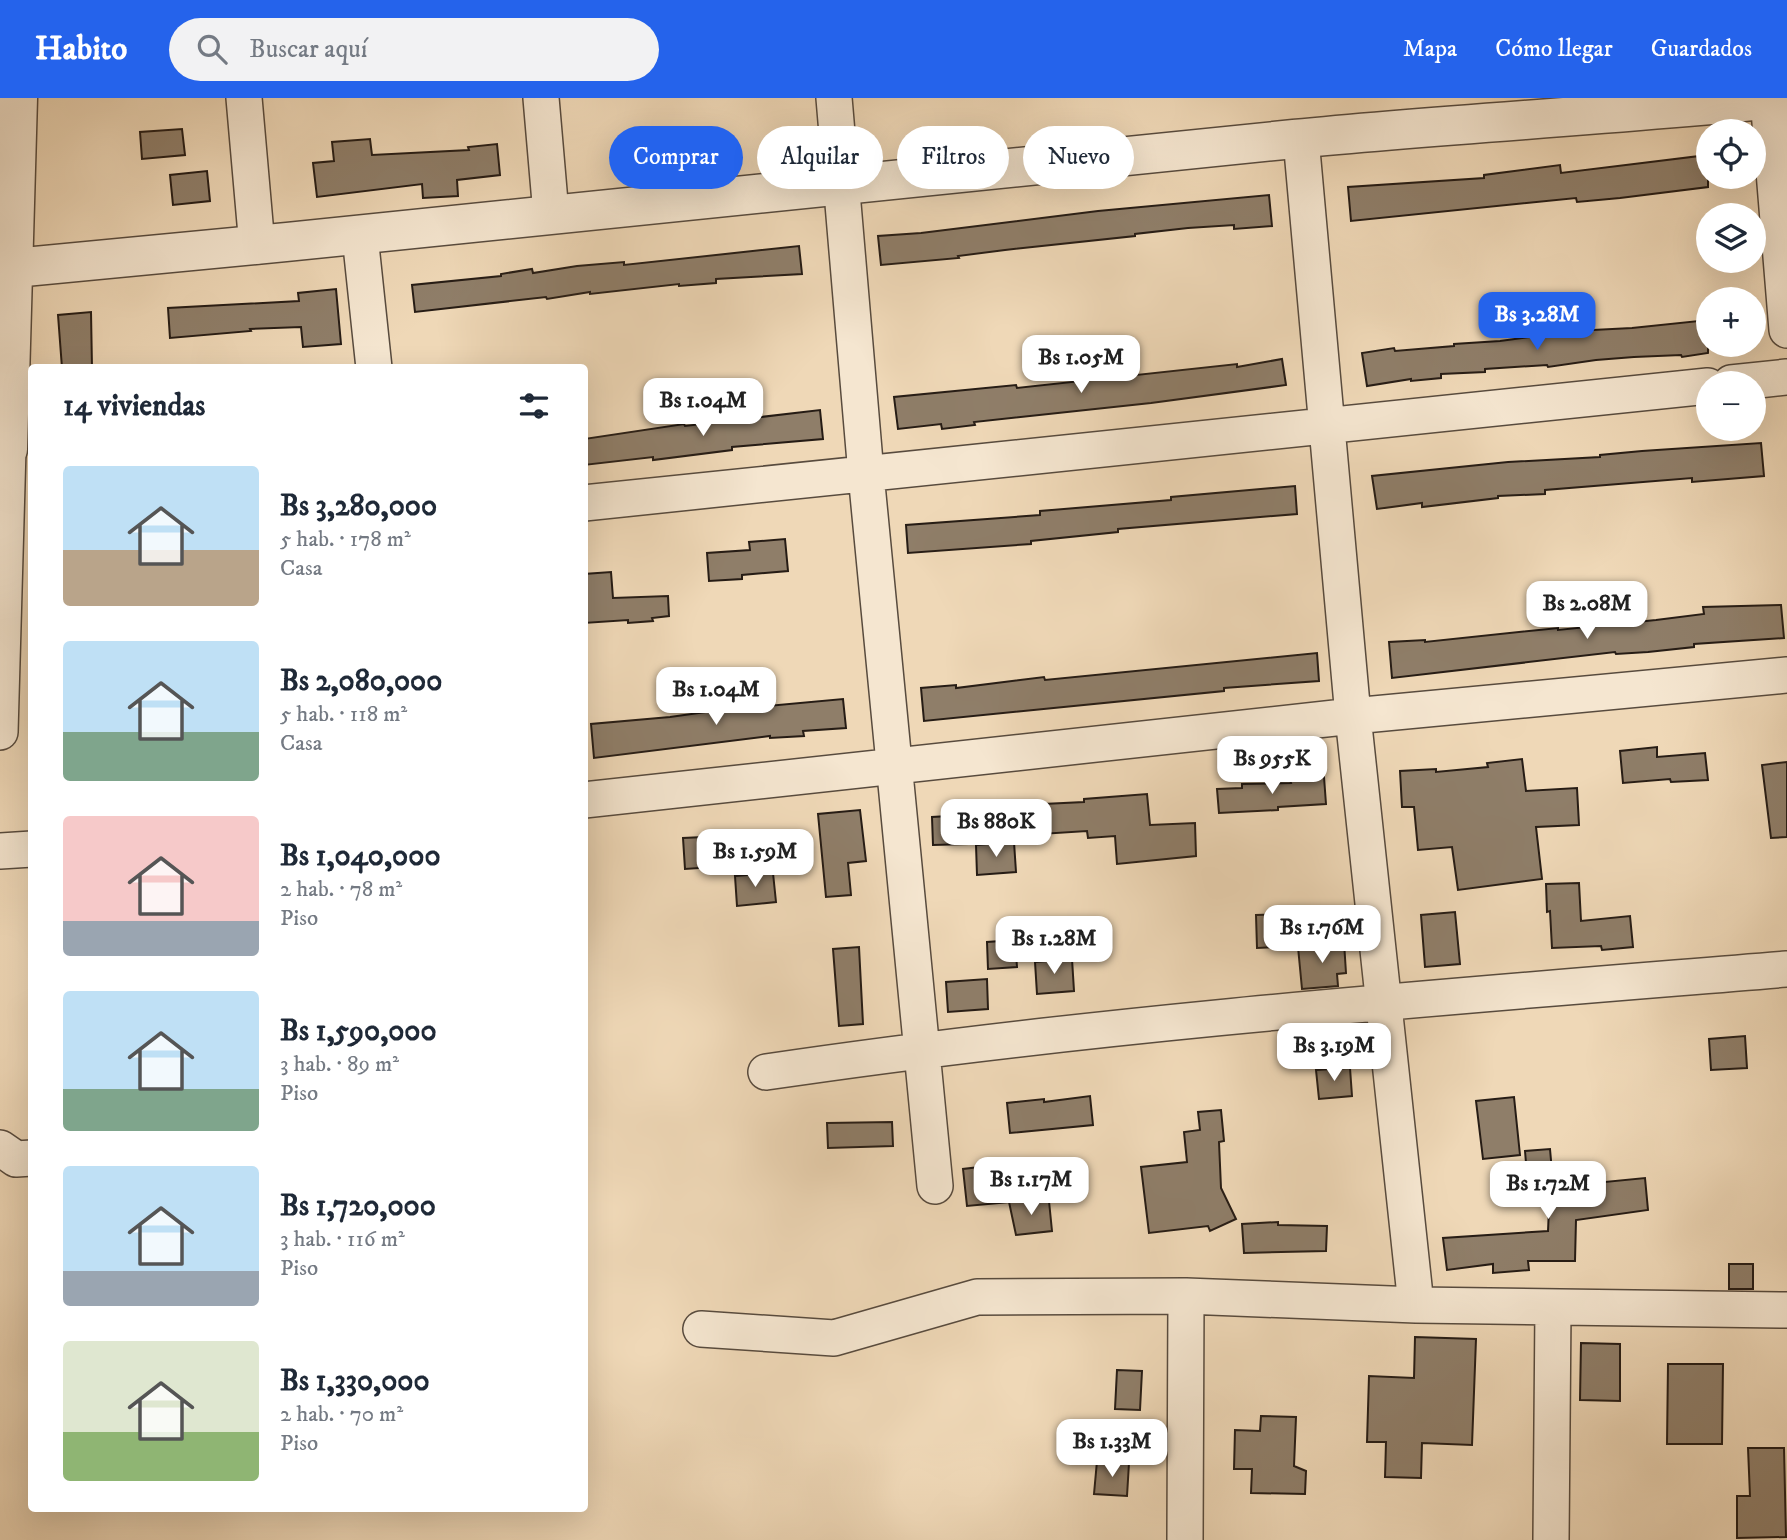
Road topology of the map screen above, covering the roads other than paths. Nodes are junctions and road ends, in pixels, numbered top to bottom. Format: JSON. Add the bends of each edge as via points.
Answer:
{"nodes":[{"id":1,"x":18,"y":98,"type":"edge"},
{"id":2,"x":244,"y":98,"type":"edge"},
{"id":3,"x":541,"y":98,"type":"edge"},
{"id":4,"x":834,"y":98,"type":"edge"},
{"id":5,"x":1773,"y":99,"type":"edge"},
{"id":6,"x":836,"y":126,"type":"edge"},
{"id":7,"x":1301,"y":139,"type":"junction"},
{"id":8,"x":883,"y":181,"type":"edge"},
{"id":9,"x":800,"y":189,"type":"edge"},
{"id":10,"x":840,"y":189,"type":"edge"},
{"id":11,"x":551,"y":214,"type":"junction"},
{"id":12,"x":360,"y":236,"type":"junction"},
{"id":13,"x":257,"y":246,"type":"junction"},
{"id":14,"x":14,"y":268,"type":"junction"},
{"id":15,"x":1787,"y":330,"type":"edge"},
{"id":16,"x":374,"y":364,"type":"edge"},
{"id":17,"x":1787,"y":377,"type":"edge"},
{"id":18,"x":1766,"y":379,"type":"edge"},
{"id":19,"x":1696,"y":387,"type":"edge"},
{"id":20,"x":1327,"y":427,"type":"junction"},
{"id":21,"x":4,"y":450,"type":"edge"},
{"id":22,"x":866,"y":474,"type":"junction"},
{"id":23,"x":588,"y":503,"type":"edge"},
{"id":24,"x":18,"y":560,"type":"edge"},
{"id":25,"x":1787,"y":675,"type":"edge"},
{"id":26,"x":1353,"y":716,"type":"junction"},
{"id":27,"x":0,"y":732,"type":"edge"},
{"id":28,"x":894,"y":766,"type":"junction"},
{"id":29,"x":588,"y":800,"type":"edge"},
{"id":30,"x":28,"y":849,"type":"edge"},
{"id":31,"x":0,"y":851,"type":"edge"},
{"id":32,"x":1787,"y":969,"type":"edge"},
{"id":33,"x":1383,"y":1002,"type":"junction"},
{"id":34,"x":920,"y":1049,"type":"junction"},
{"id":35,"x":766,"y":1072,"type":"dead end"},
{"id":36,"x":0,"y":1148,"type":"edge"},
{"id":37,"x":28,"y":1158,"type":"edge"},
{"id":38,"x":934,"y":1186,"type":"dead end"},
{"id":39,"x":1186,"y":1296,"type":"junction"},
{"id":40,"x":1416,"y":1305,"type":"junction"},
{"id":41,"x":1553,"y":1308,"type":"junction"},
{"id":42,"x":1787,"y":1310,"type":"edge"},
{"id":43,"x":701,"y":1329,"type":"dead end"},
{"id":44,"x":1185,"y":1540,"type":"edge"},
{"id":45,"x":1551,"y":1540,"type":"edge"}],
"edges":[{"from":1,"to":14,"type":"street"},
{"from":2,"to":13,"type":"street"},
{"from":3,"to":11,"type":"street"},
{"from":4,"to":6,"type":"street"},
{"from":5,"to":7,"type":"street"},
{"from":5,"to":15,"type":"street"},
{"from":7,"to":8,"type":"street"},
{"from":7,"to":20,"type":"street"},
{"from":9,"to":11,"type":"street"},
{"from":10,"to":22,"type":"street"},
{"from":11,"to":12,"type":"street"},
{"from":12,"to":13,"type":"street"},
{"from":12,"to":16,"type":"street"},
{"from":13,"to":14,"type":"street"},
{"from":14,"to":21,"type":"street"},
{"from":17,"to":18,"type":"street"},
{"from":19,"to":20,"type":"street"},
{"from":20,"to":22,"type":"street"},
{"from":20,"to":26,"type":"street"},
{"from":21,"to":24,"type":"street"},
{"from":22,"to":23,"type":"street"},
{"from":22,"to":28,"type":"street"},
{"from":24,"to":27,"type":"street"},
{"from":25,"to":26,"type":"street"},
{"from":26,"to":28,"type":"street"},
{"from":26,"to":33,"type":"street"},
{"from":28,"to":29,"type":"street"},
{"from":28,"to":34,"type":"street"},
{"from":30,"to":31,"type":"street"},
{"from":32,"to":33,"type":"street"},
{"from":33,"to":34,"type":"street"},
{"from":33,"to":40,"type":"street"},
{"from":34,"to":35,"type":"street"},
{"from":34,"to":38,"type":"street"},
{"from":36,"to":37,"type":"street","via":[[16,1158]]},
{"from":39,"to":40,"type":"street"},
{"from":39,"to":43,"type":"street","via":[[977,1297],[834,1338]]},
{"from":39,"to":44,"type":"street"},
{"from":40,"to":41,"type":"street"},
{"from":41,"to":42,"type":"street"},
{"from":41,"to":45,"type":"street"}]}
